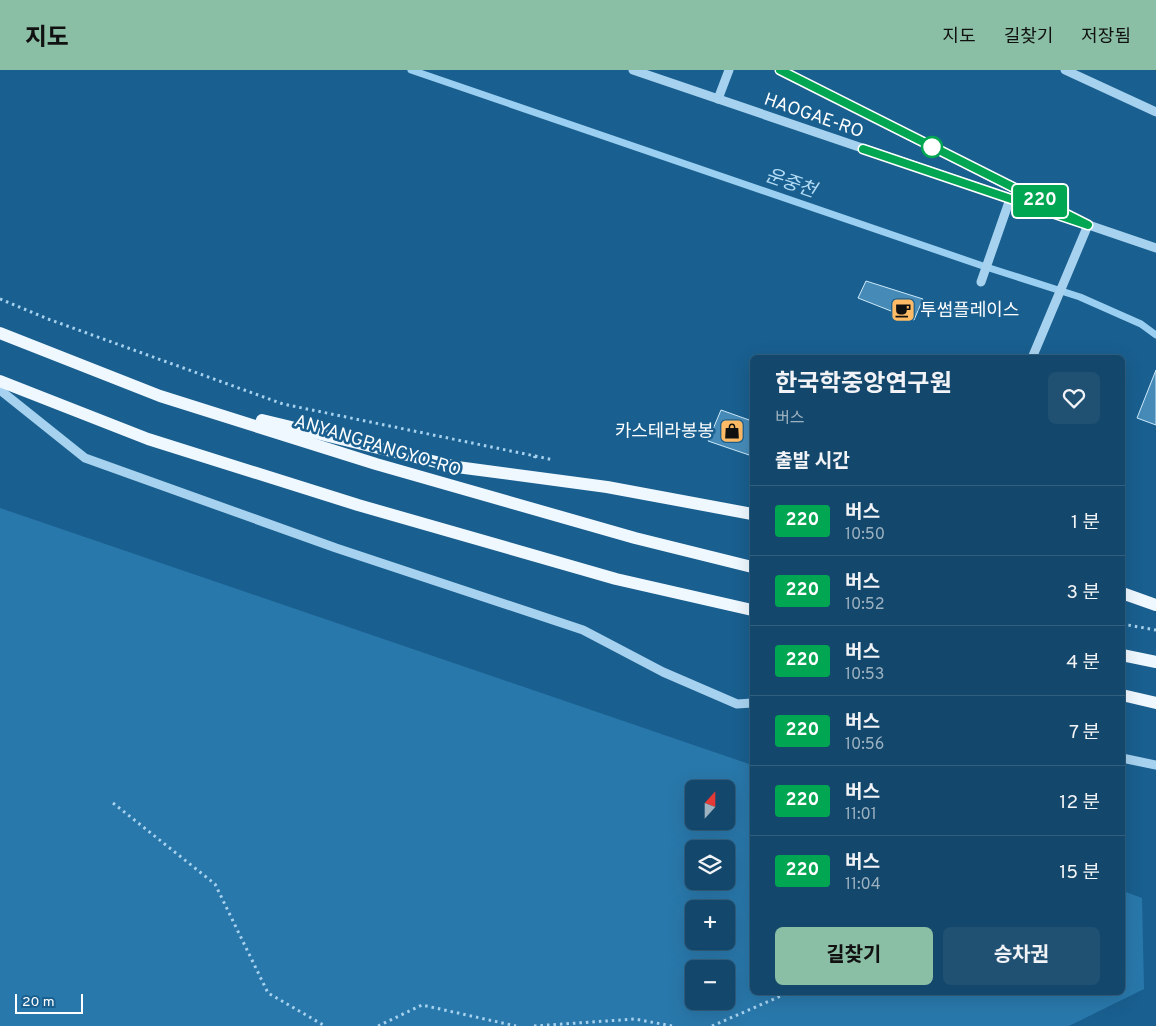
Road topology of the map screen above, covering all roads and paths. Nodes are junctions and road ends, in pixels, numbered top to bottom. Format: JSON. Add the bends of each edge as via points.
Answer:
{"nodes":[{"id":1,"x":633,"y":70,"type":"edge"},
{"id":2,"x":730,"y":70,"type":"edge"},
{"id":3,"x":780,"y":70,"type":"edge"},
{"id":4,"x":1065,"y":70,"type":"edge"},
{"id":5,"x":718,"y":99,"type":"junction"},
{"id":6,"x":1156,"y":112,"type":"edge"},
{"id":7,"x":1010,"y":199,"type":"junction"},
{"id":8,"x":1088,"y":225,"type":"junction"},
{"id":9,"x":1156,"y":248,"type":"edge"},
{"id":10,"x":981,"y":282,"type":"dead end"},
{"id":11,"x":0,"y":333,"type":"edge"},
{"id":12,"x":1033,"y":355,"type":"edge"},
{"id":13,"x":0,"y":381,"type":"edge"},
{"id":14,"x":0,"y":390,"type":"edge"},
{"id":15,"x":160,"y":396,"type":"junction"},
{"id":16,"x":750,"y":514,"type":"edge"},
{"id":17,"x":750,"y":567,"type":"edge"},
{"id":18,"x":1125,"y":594,"type":"edge"},
{"id":19,"x":1156,"y":605,"type":"edge"},
{"id":20,"x":750,"y":610,"type":"edge"},
{"id":21,"x":1125,"y":625,"type":"edge"},
{"id":22,"x":1156,"y":630,"type":"edge"},
{"id":23,"x":1125,"y":656,"type":"edge"},
{"id":24,"x":1156,"y":662,"type":"edge"},
{"id":25,"x":1125,"y":696,"type":"edge"},
{"id":26,"x":750,"y":703,"type":"edge"},
{"id":27,"x":1156,"y":703,"type":"edge"},
{"id":28,"x":1125,"y":759,"type":"edge"},
{"id":29,"x":1156,"y":765,"type":"edge"},
{"id":30,"x":113,"y":803,"type":"dead end"},
{"id":31,"x":783,"y":995,"type":"edge"},
{"id":32,"x":325,"y":1026,"type":"edge"},
{"id":33,"x":378,"y":1026,"type":"edge"},
{"id":34,"x":516,"y":1026,"type":"edge"},
{"id":35,"x":534,"y":1026,"type":"edge"},
{"id":36,"x":672,"y":1026,"type":"edge"},
{"id":37,"x":712,"y":1026,"type":"edge"}],
"edges":[{"from":1,"to":5,"type":"street","name":"HAOGAE-RO"},
{"from":2,"to":5,"type":"street"},
{"from":3,"to":8,"type":"street"},
{"from":4,"to":6,"type":"street"},
{"from":5,"to":7,"type":"street","name":"HAOGAE-RO"},
{"from":7,"to":8,"type":"street","name":"HAOGAE-RO"},
{"from":7,"to":10,"type":"street"},
{"from":8,"to":9,"type":"street","name":"HAOGAE-RO"},
{"from":8,"to":12,"type":"street"},
{"from":11,"to":15,"type":"main road","name":"ANYANGPANGYO-RO"},
{"from":13,"to":20,"type":"main road","via":[[148,439],[348,502],[616,579]]},
{"from":14,"to":26,"type":"street","via":[[85,458],[336,548],[583,630],[663,672],[737,704]]},
{"from":15,"to":16,"type":"main road","via":[[457,467],[607,487]]},
{"from":15,"to":17,"type":"main road","name":"ANYANGPANGYO-RO","via":[[376,464],[635,538]]},
{"from":18,"to":19,"type":"main road"},
{"from":21,"to":22,"type":"path"},
{"from":23,"to":24,"type":"main road"},
{"from":25,"to":27,"type":"main road"},
{"from":28,"to":29,"type":"street"},
{"from":30,"to":32,"type":"path","via":[[215,884],[268,993]]},
{"from":31,"to":37,"type":"path"},
{"from":33,"to":34,"type":"path","via":[[422,1005]]},
{"from":35,"to":36,"type":"path","via":[[634,1019]]}]}
